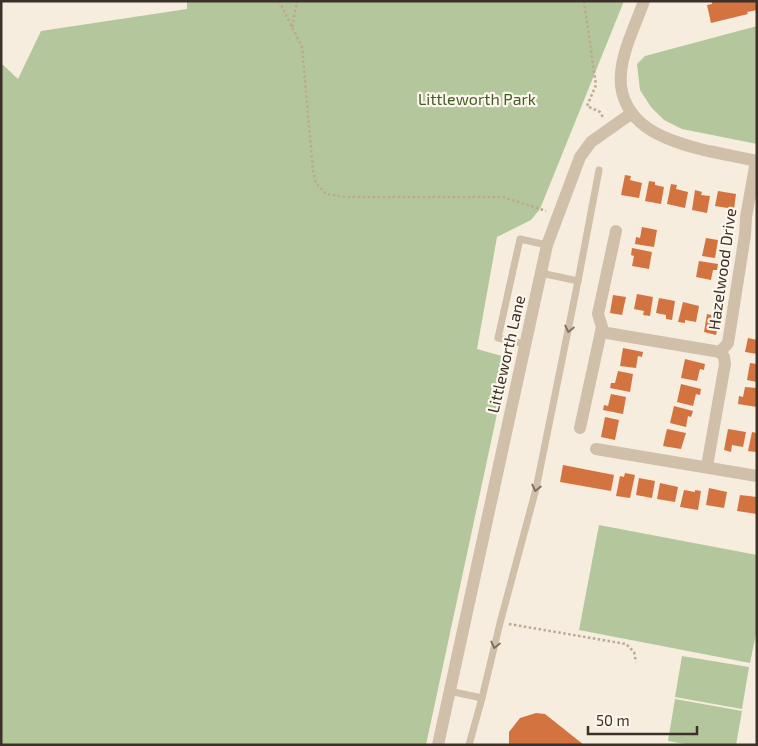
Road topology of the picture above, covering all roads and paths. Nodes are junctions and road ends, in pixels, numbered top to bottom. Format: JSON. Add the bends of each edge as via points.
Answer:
{"nodes":[{"id":1,"x":279,"y":1,"type":"edge"},
{"id":2,"x":297,"y":1,"type":"edge"},
{"id":3,"x":584,"y":1,"type":"edge"},
{"id":4,"x":644,"y":1,"type":"edge"},
{"id":5,"x":292,"y":27,"type":"junction"},
{"id":6,"x":632,"y":113,"type":"junction"},
{"id":7,"x":610,"y":129,"type":"junction"},
{"id":8,"x":756,"y":161,"type":"edge"},
{"id":9,"x":599,"y":170,"type":"dead end"},
{"id":10,"x":559,"y":215,"type":"junction"},
{"id":11,"x":616,"y":231,"type":"dead end"},
{"id":12,"x":547,"y":245,"type":"junction"},
{"id":13,"x":541,"y":273,"type":"junction"},
{"id":14,"x":578,"y":281,"type":"junction"},
{"id":15,"x":601,"y":332,"type":"junction"},
{"id":16,"x":525,"y":344,"type":"junction"},
{"id":17,"x":720,"y":352,"type":"junction"},
{"id":18,"x":580,"y":428,"type":"dead end"},
{"id":19,"x":596,"y":449,"type":"dead end"},
{"id":20,"x":707,"y":466,"type":"junction"},
{"id":21,"x":757,"y":476,"type":"edge"},
{"id":22,"x":500,"y":622,"type":"junction"},
{"id":23,"x":636,"y":662,"type":"dead end"},
{"id":24,"x":449,"y":692,"type":"junction"},
{"id":25,"x":482,"y":698,"type":"junction"},
{"id":26,"x":438,"y":745,"type":"edge"},
{"id":27,"x":469,"y":745,"type":"edge"}],
"edges":[{"from":1,"to":5,"type":"path"},
{"from":2,"to":5,"type":"path"},
{"from":3,"to":7,"type":"path","via":[[596,85],[587,106],[600,112]]},
{"from":4,"to":6,"type":"street","via":[[622,72],[621,86]]},
{"from":5,"to":10,"type":"path","via":[[302,47],[313,171],[316,183],[326,194],[346,197],[503,197]]},
{"from":6,"to":7,"type":"street","name":"Littleworth Lane"},
{"from":6,"to":8,"type":"street","via":[[640,123],[670,141]]},
{"from":7,"to":10,"type":"street","name":"Littleworth Lane","via":[[590,142],[580,157]]},
{"from":8,"to":17,"type":"street","name":"Hazelwood Drive","via":[[728,343]]},
{"from":9,"to":14,"type":"lane"},
{"from":10,"to":12,"type":"street","name":"Littleworth Lane"},
{"from":11,"to":15,"type":"street","via":[[598,314]]},
{"from":12,"to":13,"type":"street","name":"Littleworth Lane"},
{"from":12,"to":16,"type":"lane","via":[[520,239],[498,338]]},
{"from":13,"to":14,"type":"lane"},
{"from":13,"to":16,"type":"street","name":"Littleworth Lane"},
{"from":14,"to":22,"type":"lane","one_way":true,"via":[[536,489]]},
{"from":15,"to":17,"type":"street"},
{"from":15,"to":18,"type":"street"},
{"from":16,"to":24,"type":"street","name":"Littleworth Lane"},
{"from":17,"to":20,"type":"street","name":"Hazelwood Drive","via":[[725,364]]},
{"from":19,"to":20,"type":"street"},
{"from":20,"to":21,"type":"street"},
{"from":22,"to":23,"type":"path","via":[[626,644],[634,652]]},
{"from":22,"to":25,"type":"lane","one_way":true},
{"from":24,"to":25,"type":"lane"},
{"from":24,"to":26,"type":"street","name":"Littleworth Lane"},
{"from":25,"to":27,"type":"lane"}]}
